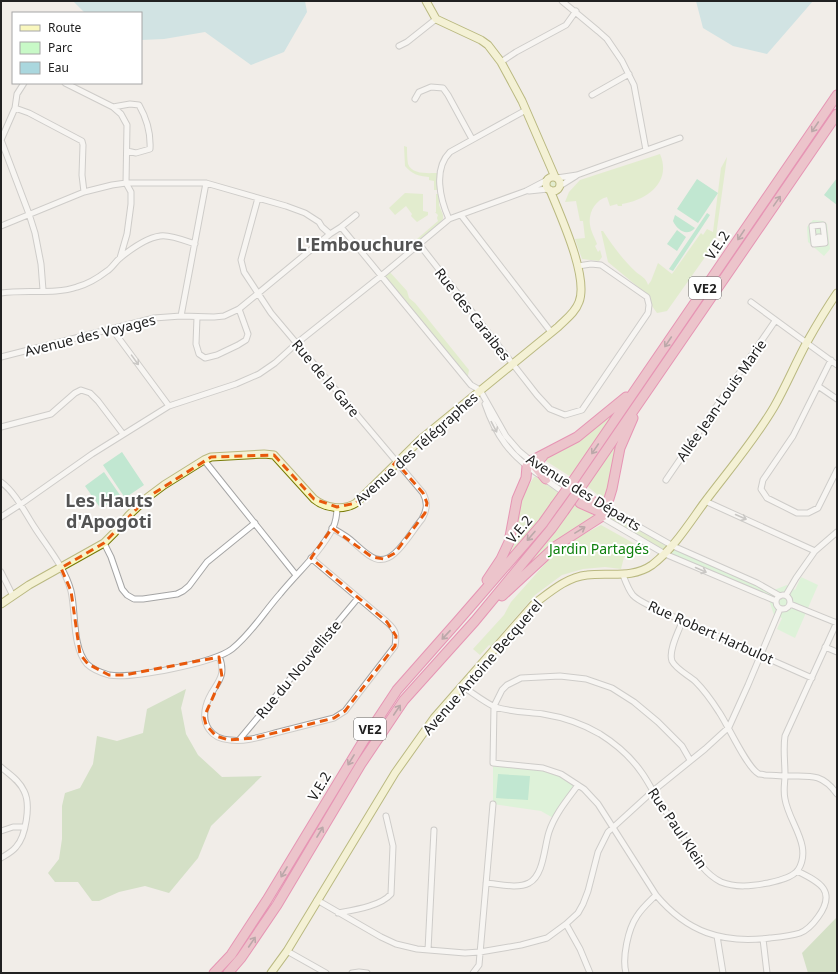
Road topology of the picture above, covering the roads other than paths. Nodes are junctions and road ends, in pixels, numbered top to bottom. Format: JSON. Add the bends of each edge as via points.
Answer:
{"nodes":[{"id":1,"x":426,"y":1,"type":"edge"},
{"id":2,"x":562,"y":1,"type":"edge"},
{"id":3,"x":576,"y":12,"type":"junction"},
{"id":4,"x":436,"y":19,"type":"junction"},
{"id":5,"x":399,"y":46,"type":"dead end"},
{"id":6,"x":501,"y":62,"type":"junction"},
{"id":7,"x":629,"y":74,"type":"junction"},
{"id":8,"x":23,"y":84,"type":"edge"},
{"id":9,"x":67,"y":84,"type":"edge"},
{"id":10,"x":592,"y":94,"type":"dead end"},
{"id":11,"x":837,"y":95,"type":"edge"},
{"id":12,"x":415,"y":99,"type":"dead end"},
{"id":13,"x":113,"y":107,"type":"junction"},
{"id":14,"x":15,"y":108,"type":"junction"},
{"id":15,"x":526,"y":110,"type":"junction"},
{"id":16,"x":837,"y":114,"type":"edge"},
{"id":17,"x":680,"y":138,"type":"dead end"},
{"id":18,"x":472,"y":139,"type":"junction"},
{"id":19,"x":1,"y":140,"type":"edge"},
{"id":20,"x":646,"y":150,"type":"junction"},
{"id":21,"x":127,"y":151,"type":"junction"},
{"id":22,"x":577,"y":175,"type":"junction"},
{"id":23,"x":552,"y":178,"type":"junction"},
{"id":24,"x":126,"y":183,"type":"junction"},
{"id":25,"x":206,"y":183,"type":"junction"},
{"id":26,"x":559,"y":187,"type":"junction"},
{"id":27,"x":549,"y":190,"type":"junction"},
{"id":28,"x":526,"y":191,"type":"junction"},
{"id":29,"x":84,"y":192,"type":"junction"},
{"id":30,"x":258,"y":198,"type":"junction"},
{"id":31,"x":559,"y":210,"type":"junction"},
{"id":32,"x":29,"y":214,"type":"junction"},
{"id":33,"x":356,"y":215,"type":"dead end"},
{"id":34,"x":461,"y":215,"type":"junction"},
{"id":35,"x":449,"y":219,"type":"junction"},
{"id":36,"x":1,"y":226,"type":"edge"},
{"id":37,"x":341,"y":227,"type":"junction"},
{"id":38,"x":330,"y":234,"type":"junction"},
{"id":39,"x":195,"y":244,"type":"junction"},
{"id":40,"x":419,"y":244,"type":"junction"},
{"id":41,"x":120,"y":258,"type":"junction"},
{"id":42,"x":578,"y":266,"type":"junction"},
{"id":43,"x":381,"y":276,"type":"junction"},
{"id":44,"x":43,"y":290,"type":"junction"},
{"id":45,"x":1,"y":293,"type":"edge"},
{"id":46,"x":258,"y":293,"type":"junction"},
{"id":47,"x":837,"y":293,"type":"edge"},
{"id":48,"x":751,"y":302,"type":"dead end"},
{"id":49,"x":239,"y":309,"type":"junction"},
{"id":50,"x":181,"y":316,"type":"junction"},
{"id":51,"x":197,"y":317,"type":"junction"},
{"id":52,"x":775,"y":321,"type":"junction"},
{"id":53,"x":112,"y":328,"type":"junction"},
{"id":54,"x":551,"y":332,"type":"junction"},
{"id":55,"x":297,"y":342,"type":"junction"},
{"id":56,"x":807,"y":342,"type":"junction"},
{"id":57,"x":1,"y":357,"type":"edge"},
{"id":58,"x":831,"y":360,"type":"junction"},
{"id":59,"x":512,"y":364,"type":"junction"},
{"id":60,"x":837,"y":365,"type":"edge"},
{"id":61,"x":818,"y":386,"type":"junction"},
{"id":62,"x":480,"y":390,"type":"junction"},
{"id":63,"x":635,"y":390,"type":"junction"},
{"id":64,"x":643,"y":396,"type":"junction"},
{"id":65,"x":837,"y":399,"type":"edge"},
{"id":66,"x":169,"y":406,"type":"junction"},
{"id":67,"x":1,"y":427,"type":"edge"},
{"id":68,"x":123,"y":434,"type":"junction"},
{"id":69,"x":204,"y":460,"type":"junction"},
{"id":70,"x":396,"y":462,"type":"junction"},
{"id":71,"x":533,"y":466,"type":"junction"},
{"id":72,"x":837,"y":470,"type":"edge"},
{"id":73,"x":547,"y":475,"type":"junction"},
{"id":74,"x":666,"y":480,"type":"dead end"},
{"id":75,"x":1,"y":482,"type":"edge"},
{"id":76,"x":588,"y":497,"type":"joint"},
{"id":77,"x":705,"y":501,"type":"junction"},
{"id":78,"x":580,"y":503,"type":"joint"},
{"id":79,"x":21,"y":504,"type":"junction"},
{"id":80,"x":337,"y":507,"type":"junction"},
{"id":81,"x":603,"y":512,"type":"junction"},
{"id":82,"x":1,"y":517,"type":"edge"},
{"id":83,"x":255,"y":523,"type":"junction"},
{"id":84,"x":332,"y":528,"type":"junction"},
{"id":85,"x":837,"y":532,"type":"edge"},
{"id":86,"x":104,"y":543,"type":"junction"},
{"id":87,"x":673,"y":546,"type":"junction"},
{"id":88,"x":815,"y":551,"type":"junction"},
{"id":89,"x":665,"y":554,"type":"junction"},
{"id":90,"x":311,"y":558,"type":"junction"},
{"id":91,"x":61,"y":568,"type":"junction"},
{"id":92,"x":1,"y":572,"type":"edge"},
{"id":93,"x":623,"y":574,"type":"junction"},
{"id":94,"x":296,"y":575,"type":"junction"},
{"id":95,"x":786,"y":595,"type":"junction"},
{"id":96,"x":13,"y":596,"type":"junction"},
{"id":97,"x":780,"y":596,"type":"junction"},
{"id":98,"x":358,"y":598,"type":"junction"},
{"id":99,"x":776,"y":601,"type":"junction"},
{"id":100,"x":1,"y":604,"type":"edge"},
{"id":101,"x":790,"y":604,"type":"junction"},
{"id":102,"x":780,"y":609,"type":"junction"},
{"id":103,"x":683,"y":620,"type":"junction"},
{"id":104,"x":457,"y":622,"type":"junction"},
{"id":105,"x":475,"y":622,"type":"junction"},
{"id":106,"x":837,"y":622,"type":"edge"},
{"id":107,"x":825,"y":647,"type":"junction"},
{"id":108,"x":837,"y":652,"type":"edge"},
{"id":109,"x":761,"y":655,"type":"junction"},
{"id":110,"x":218,"y":656,"type":"junction"},
{"id":111,"x":812,"y":678,"type":"junction"},
{"id":112,"x":462,"y":686,"type":"junction"},
{"id":113,"x":494,"y":706,"type":"junction"},
{"id":114,"x":729,"y":727,"type":"junction"},
{"id":115,"x":239,"y":740,"type":"junction"},
{"id":116,"x":690,"y":760,"type":"junction"},
{"id":117,"x":1,"y":767,"type":"edge"},
{"id":118,"x":785,"y":776,"type":"junction"},
{"id":119,"x":578,"y":785,"type":"junction"},
{"id":120,"x":652,"y":791,"type":"junction"},
{"id":121,"x":837,"y":794,"type":"edge"},
{"id":122,"x":493,"y":804,"type":"dead end"},
{"id":123,"x":386,"y":816,"type":"dead end"},
{"id":124,"x":613,"y":826,"type":"junction"},
{"id":125,"x":24,"y":828,"type":"junction"},
{"id":126,"x":434,"y":830,"type":"dead end"},
{"id":127,"x":1,"y":831,"type":"edge"},
{"id":128,"x":1,"y":858,"type":"edge"},
{"id":129,"x":797,"y":871,"type":"junction"},
{"id":130,"x":486,"y":883,"type":"junction"},
{"id":131,"x":656,"y":894,"type":"junction"},
{"id":132,"x":317,"y":900,"type":"junction"},
{"id":133,"x":338,"y":913,"type":"junction"},
{"id":134,"x":566,"y":924,"type":"junction"},
{"id":135,"x":717,"y":936,"type":"junction"},
{"id":136,"x":763,"y":939,"type":"junction"},
{"id":137,"x":428,"y":950,"type":"junction"},
{"id":138,"x":287,"y":951,"type":"junction"},
{"id":139,"x":480,"y":952,"type":"junction"},
{"id":140,"x":214,"y":973,"type":"edge"},
{"id":141,"x":228,"y":973,"type":"edge"},
{"id":142,"x":271,"y":973,"type":"edge"},
{"id":143,"x":326,"y":973,"type":"edge"},
{"id":144,"x":352,"y":973,"type":"edge"},
{"id":145,"x":367,"y":973,"type":"edge"},
{"id":146,"x":473,"y":973,"type":"edge"},
{"id":147,"x":590,"y":973,"type":"edge"},
{"id":148,"x":626,"y":973,"type":"edge"},
{"id":149,"x":723,"y":973,"type":"edge"},
{"id":150,"x":767,"y":973,"type":"edge"}],
"edges":[{"from":1,"to":4,"type":"street"},
{"from":2,"to":3,"type":"street"},
{"from":3,"to":6,"type":"street","via":[[566,25]]},
{"from":3,"to":7,"type":"street","via":[[607,39]]},
{"from":4,"to":5,"type":"street"},
{"from":4,"to":6,"type":"street","via":[[481,40]]},
{"from":6,"to":15,"type":"street"},
{"from":7,"to":10,"type":"street"},
{"from":7,"to":20,"type":"street","via":[[634,85]]},
{"from":8,"to":14,"type":"street","via":[[17,94]]},
{"from":9,"to":13,"type":"street"},
{"from":11,"to":63,"type":"highway","name":"V.E.2","number":"VE2","one_way":true},
{"from":12,"to":18,"type":"street","via":[[419,92],[431,87],[443,88]]},
{"from":13,"to":21,"type":"street","via":[[122,114],[127,125]]},
{"from":13,"to":21,"type":"street","via":[[139,105],[147,118],[150,148],[136,153]]},
{"from":14,"to":19,"type":"street"},
{"from":14,"to":29,"type":"street","via":[[82,141]]},
{"from":15,"to":18,"type":"street"},
{"from":15,"to":23,"type":"street"},
{"from":64,"to":16,"type":"highway","name":"V.E.2","number":"VE2","one_way":true},
{"from":17,"to":20,"type":"street"},
{"from":18,"to":35,"type":"street","via":[[444,158],[440,192]]},
{"from":19,"to":32,"type":"street"},
{"from":20,"to":22,"type":"street"},
{"from":21,"to":24,"type":"street"},
{"from":22,"to":23,"type":"street"},
{"from":22,"to":26,"type":"street"},
{"from":23,"to":26,"type":"street","via":[[560,182]]},
{"from":23,"to":27,"type":"street","via":[[546,185]]},
{"from":23,"to":28,"type":"street"},
{"from":24,"to":25,"type":"street"},
{"from":24,"to":29,"type":"street"},
{"from":24,"to":41,"type":"street","via":[[131,204],[127,234]]},
{"from":25,"to":30,"type":"street"},
{"from":25,"to":39,"type":"street"},
{"from":26,"to":27,"type":"street","via":[[554,191]]},
{"from":26,"to":31,"type":"street","name":"Avenue des Télégraphes"},
{"from":27,"to":28,"type":"street"},
{"from":27,"to":31,"type":"street","name":"Avenue des Télégraphes"},
{"from":28,"to":34,"type":"street"},
{"from":29,"to":32,"type":"street"},
{"from":30,"to":38,"type":"street","via":[[305,213],[319,222]]},
{"from":30,"to":46,"type":"street","name":"Rue de la Gare","via":[[241,260],[244,272]]},
{"from":31,"to":42,"type":"street","name":"Avenue des Télégraphes"},
{"from":32,"to":36,"type":"street"},
{"from":32,"to":44,"type":"street","via":[[41,264]]},
{"from":33,"to":37,"type":"street","name":"Avenue des Voyages"},
{"from":34,"to":35,"type":"street"},
{"from":34,"to":54,"type":"street"},
{"from":35,"to":40,"type":"street"},
{"from":37,"to":38,"type":"street","name":"Avenue des Voyages"},
{"from":37,"to":43,"type":"street","name":"Avenue des Départs"},
{"from":38,"to":46,"type":"street","name":"Avenue des Voyages"},
{"from":39,"to":41,"type":"street","via":[[161,235],[146,240]]},
{"from":39,"to":50,"type":"street"},
{"from":40,"to":43,"type":"street"},
{"from":40,"to":59,"type":"street","name":"Rue des Caraibes"},
{"from":41,"to":44,"type":"street","via":[[95,279],[78,287],[64,291]]},
{"from":42,"to":54,"type":"street","name":"Avenue des Télégraphes","via":[[582,288],[580,300],[574,312]]},
{"from":42,"to":59,"type":"street","name":"Rue des Caraibes","via":[[602,265],[647,297],[648,313],[582,410],[565,415],[550,409]]},
{"from":43,"to":55,"type":"street"},
{"from":43,"to":62,"type":"street","name":"Avenue des Départs","via":[[470,385]]},
{"from":44,"to":45,"type":"street"},
{"from":46,"to":49,"type":"street","name":"Avenue des Voyages"},
{"from":46,"to":55,"type":"street","name":"Rue de la Gare","via":[[271,313]]},
{"from":47,"to":56,"type":"street","name":"Avenue Antoine Becquerel"},
{"from":48,"to":52,"type":"street"},
{"from":49,"to":51,"type":"street","name":"Avenue des Voyages","via":[[214,318]]},
{"from":49,"to":51,"type":"street","via":[[248,334],[246,340],[217,355],[205,358],[199,354],[196,344]]},
{"from":50,"to":51,"type":"street","name":"Avenue des Voyages"},
{"from":50,"to":53,"type":"street","name":"Avenue des Voyages","via":[[154,318]]},
{"from":52,"to":56,"type":"street"},
{"from":52,"to":74,"type":"street","name":"Allée Jean-Louis Marie"},
{"from":53,"to":57,"type":"street","name":"Avenue des Voyages"},
{"from":53,"to":66,"type":"street","one_way":true},
{"from":54,"to":59,"type":"street","name":"Avenue des Télégraphes"},
{"from":55,"to":66,"type":"street","via":[[259,374]]},
{"from":55,"to":70,"type":"street","name":"Rue de la Gare"},
{"from":56,"to":58,"type":"street"},
{"from":56,"to":77,"type":"street","name":"Avenue Antoine Becquerel","via":[[764,423]]},
{"from":58,"to":60,"type":"street"},
{"from":58,"to":61,"type":"street"},
{"from":59,"to":62,"type":"street","name":"Avenue des Télégraphes"},
{"from":61,"to":65,"type":"street"},
{"from":61,"to":72,"type":"street","via":[[794,436],[763,480],[761,489],[767,498],[797,513],[808,513],[818,508]]},
{"from":62,"to":70,"type":"street","name":"Avenue des Télégraphes"},
{"from":62,"to":71,"type":"street","name":"Avenue des Départs","via":[[506,436]]},
{"from":63,"to":71,"type":"highway","via":[[577,437],[546,454]]},
{"from":63,"to":104,"type":"highway","name":"V.E.2","number":"VE2","one_way":true,"bridge":true,"via":[[542,523]]},
{"from":64,"to":81,"type":"highway","via":[[620,448],[612,489]]},
{"from":64,"to":105,"type":"highway","name":"V.E.2","number":"VE2","bridge":true,"via":[[551,529]]},
{"from":66,"to":68,"type":"street"},
{"from":67,"to":68,"type":"street","via":[[51,414],[82,390],[90,393],[98,401]]},
{"from":68,"to":79,"type":"street"},
{"from":69,"to":80,"type":"street","name":"Avenue des Télégraphes","via":[[224,455],[274,455],[314,499],[325,506]]},
{"from":69,"to":83,"type":"street"},
{"from":69,"to":86,"type":"street","name":"Avenue des Télégraphes","via":[[148,497]]},
{"from":70,"to":80,"type":"street","name":"Avenue des Télégraphes","via":[[356,503]]},
{"from":70,"to":84,"type":"street","name":"Rue de la Gare","via":[[423,493],[427,503],[422,519],[395,553],[384,559],[372,557],[352,540]]},
{"from":71,"to":73,"type":"highway"},
{"from":71,"to":104,"type":"highway","via":[[520,490],[509,542],[502,559]]},
{"from":73,"to":76,"type":"street","name":"Avenue des Départs"},
{"from":73,"to":78,"type":"street","name":"Avenue des Départs"},
{"from":75,"to":79,"type":"street"},
{"from":76,"to":81,"type":"highway"},
{"from":77,"to":87,"type":"street","name":"Avenue Antoine Becquerel"},
{"from":77,"to":88,"type":"street","one_way":true},
{"from":78,"to":81,"type":"highway"},
{"from":79,"to":82,"type":"street"},
{"from":79,"to":91,"type":"street"},
{"from":80,"to":84,"type":"street"},
{"from":81,"to":87,"type":"street","name":"Avenue des Départs"},
{"from":81,"to":89,"type":"street","name":"Avenue des Départs"},
{"from":105,"to":81,"type":"highway","one_way":true,"via":[[556,546]]},
{"from":83,"to":86,"type":"street","via":[[207,562],[190,586],[176,594],[143,600],[134,599],[122,589],[112,557]]},
{"from":83,"to":94,"type":"street"},
{"from":84,"to":90,"type":"street"},
{"from":85,"to":88,"type":"street"},
{"from":86,"to":91,"type":"street","name":"Avenue des Télégraphes"},
{"from":87,"to":89,"type":"street","name":"Avenue Antoine Becquerel"},
{"from":87,"to":97,"type":"street","name":"Avenue des Départs"},
{"from":88,"to":95,"type":"street"},
{"from":89,"to":93,"type":"street","name":"Avenue Antoine Becquerel","via":[[650,566]]},
{"from":89,"to":99,"type":"street","name":"Avenue des Départs","one_way":true},
{"from":90,"to":94,"type":"street"},
{"from":90,"to":98,"type":"street"},
{"from":91,"to":96,"type":"street","name":"Avenue des Télégraphes"},
{"from":91,"to":110,"type":"street","via":[[71,591],[80,654],[99,672],[109,675],[146,673]]},
{"from":92,"to":96,"type":"street"},
{"from":93,"to":103,"type":"street","name":"Rue Robert Harbulot","via":[[634,597]]},
{"from":93,"to":112,"type":"street","name":"Avenue Antoine Becquerel","via":[[586,575],[569,580],[554,589],[534,604]]},
{"from":94,"to":110,"type":"street","via":[[246,635],[232,649]]},
{"from":95,"to":97,"type":"street"},
{"from":95,"to":101,"type":"street"},
{"from":96,"to":100,"type":"street","name":"Avenue des Télégraphes"},
{"from":97,"to":99,"type":"street"},
{"from":98,"to":115,"type":"street","name":"Rue du Nouvelliste"},
{"from":98,"to":115,"type":"street","via":[[393,628],[396,636],[394,646],[345,710],[332,718]]},
{"from":99,"to":102,"type":"street"},
{"from":101,"to":102,"type":"street","via":[[785,609]]},
{"from":101,"to":106,"type":"street"},
{"from":102,"to":109,"type":"street"},
{"from":103,"to":109,"type":"street","name":"Rue Robert Harbulot"},
{"from":103,"to":114,"type":"street","via":[[672,649],[672,662],[694,680]]},
{"from":104,"to":140,"type":"highway","name":"V.E.2","number":"VE2","one_way":true,"via":[[397,690],[267,900],[231,955]]},
{"from":141,"to":105,"type":"highway","name":"V.E.2","number":"VE2","one_way":true,"via":[[277,905],[361,764],[404,700]]},
{"from":106,"to":107,"type":"street"},
{"from":107,"to":108,"type":"street"},
{"from":107,"to":111,"type":"street"},
{"from":109,"to":111,"type":"street","name":"Rue Robert Harbulot"},
{"from":109,"to":114,"type":"street"},
{"from":110,"to":115,"type":"street","via":[[223,666],[222,676],[206,705],[204,717],[210,732],[216,736]]},
{"from":111,"to":118,"type":"street","via":[[785,736]]},
{"from":112,"to":113,"type":"street","name":"Rue Paul Klein"},
{"from":112,"to":132,"type":"street","name":"Avenue Antoine Becquerel","via":[[434,718],[395,773]]},
{"from":113,"to":116,"type":"street","via":[[502,690],[521,678],[560,676],[586,679],[612,688],[634,702],[682,746]]},
{"from":113,"to":119,"type":"street","via":[[494,763],[543,768],[561,774]]},
{"from":113,"to":120,"type":"street","name":"Rue Paul Klein","via":[[510,711],[557,716],[600,734],[629,757]]},
{"from":114,"to":116,"type":"street"},
{"from":114,"to":118,"type":"street","via":[[745,757],[758,774]]},
{"from":116,"to":120,"type":"street"},
{"from":117,"to":125,"type":"street","via":[[16,778],[25,793],[27,814]]},
{"from":118,"to":121,"type":"street","via":[[815,776],[824,780]]},
{"from":118,"to":129,"type":"street","via":[[783,790],[787,808],[803,852]]},
{"from":119,"to":124,"type":"street","via":[[598,804]]},
{"from":119,"to":130,"type":"street","via":[[555,819],[535,879],[518,886]]},
{"from":120,"to":124,"type":"street"},
{"from":120,"to":129,"type":"street","name":"Rue Paul Klein","via":[[706,872],[720,881],[738,886],[757,885],[785,879]]},
{"from":122,"to":130,"type":"street"},
{"from":123,"to":133,"type":"street","via":[[393,846],[390,894],[375,904]]},
{"from":124,"to":131,"type":"street"},
{"from":124,"to":134,"type":"street","via":[[598,852],[583,904],[578,913]]},
{"from":125,"to":127,"type":"street","via":[[13,827]]},
{"from":125,"to":128,"type":"street","via":[[15,848]]},
{"from":126,"to":137,"type":"street"},
{"from":129,"to":136,"type":"street","via":[[822,885],[827,897],[825,906],[807,930]]},
{"from":130,"to":139,"type":"street"},
{"from":131,"to":135,"type":"street","via":[[665,906],[681,919]]},
{"from":131,"to":148,"type":"street","via":[[633,924],[625,953]]},
{"from":132,"to":133,"type":"street"},
{"from":132,"to":138,"type":"street","name":"Avenue Antoine Becquerel"},
{"from":133,"to":137,"type":"street","via":[[381,938],[406,947]]},
{"from":134,"to":139,"type":"street","via":[[547,938]]},
{"from":134,"to":147,"type":"street"},
{"from":135,"to":136,"type":"street","via":[[736,940]]},
{"from":135,"to":149,"type":"street"},
{"from":136,"to":150,"type":"street"},
{"from":137,"to":139,"type":"street"},
{"from":138,"to":142,"type":"street","name":"Avenue Antoine Becquerel"},
{"from":138,"to":143,"type":"street"},
{"from":139,"to":146,"type":"street","via":[[479,965]]},
{"from":144,"to":145,"type":"street"}]}
